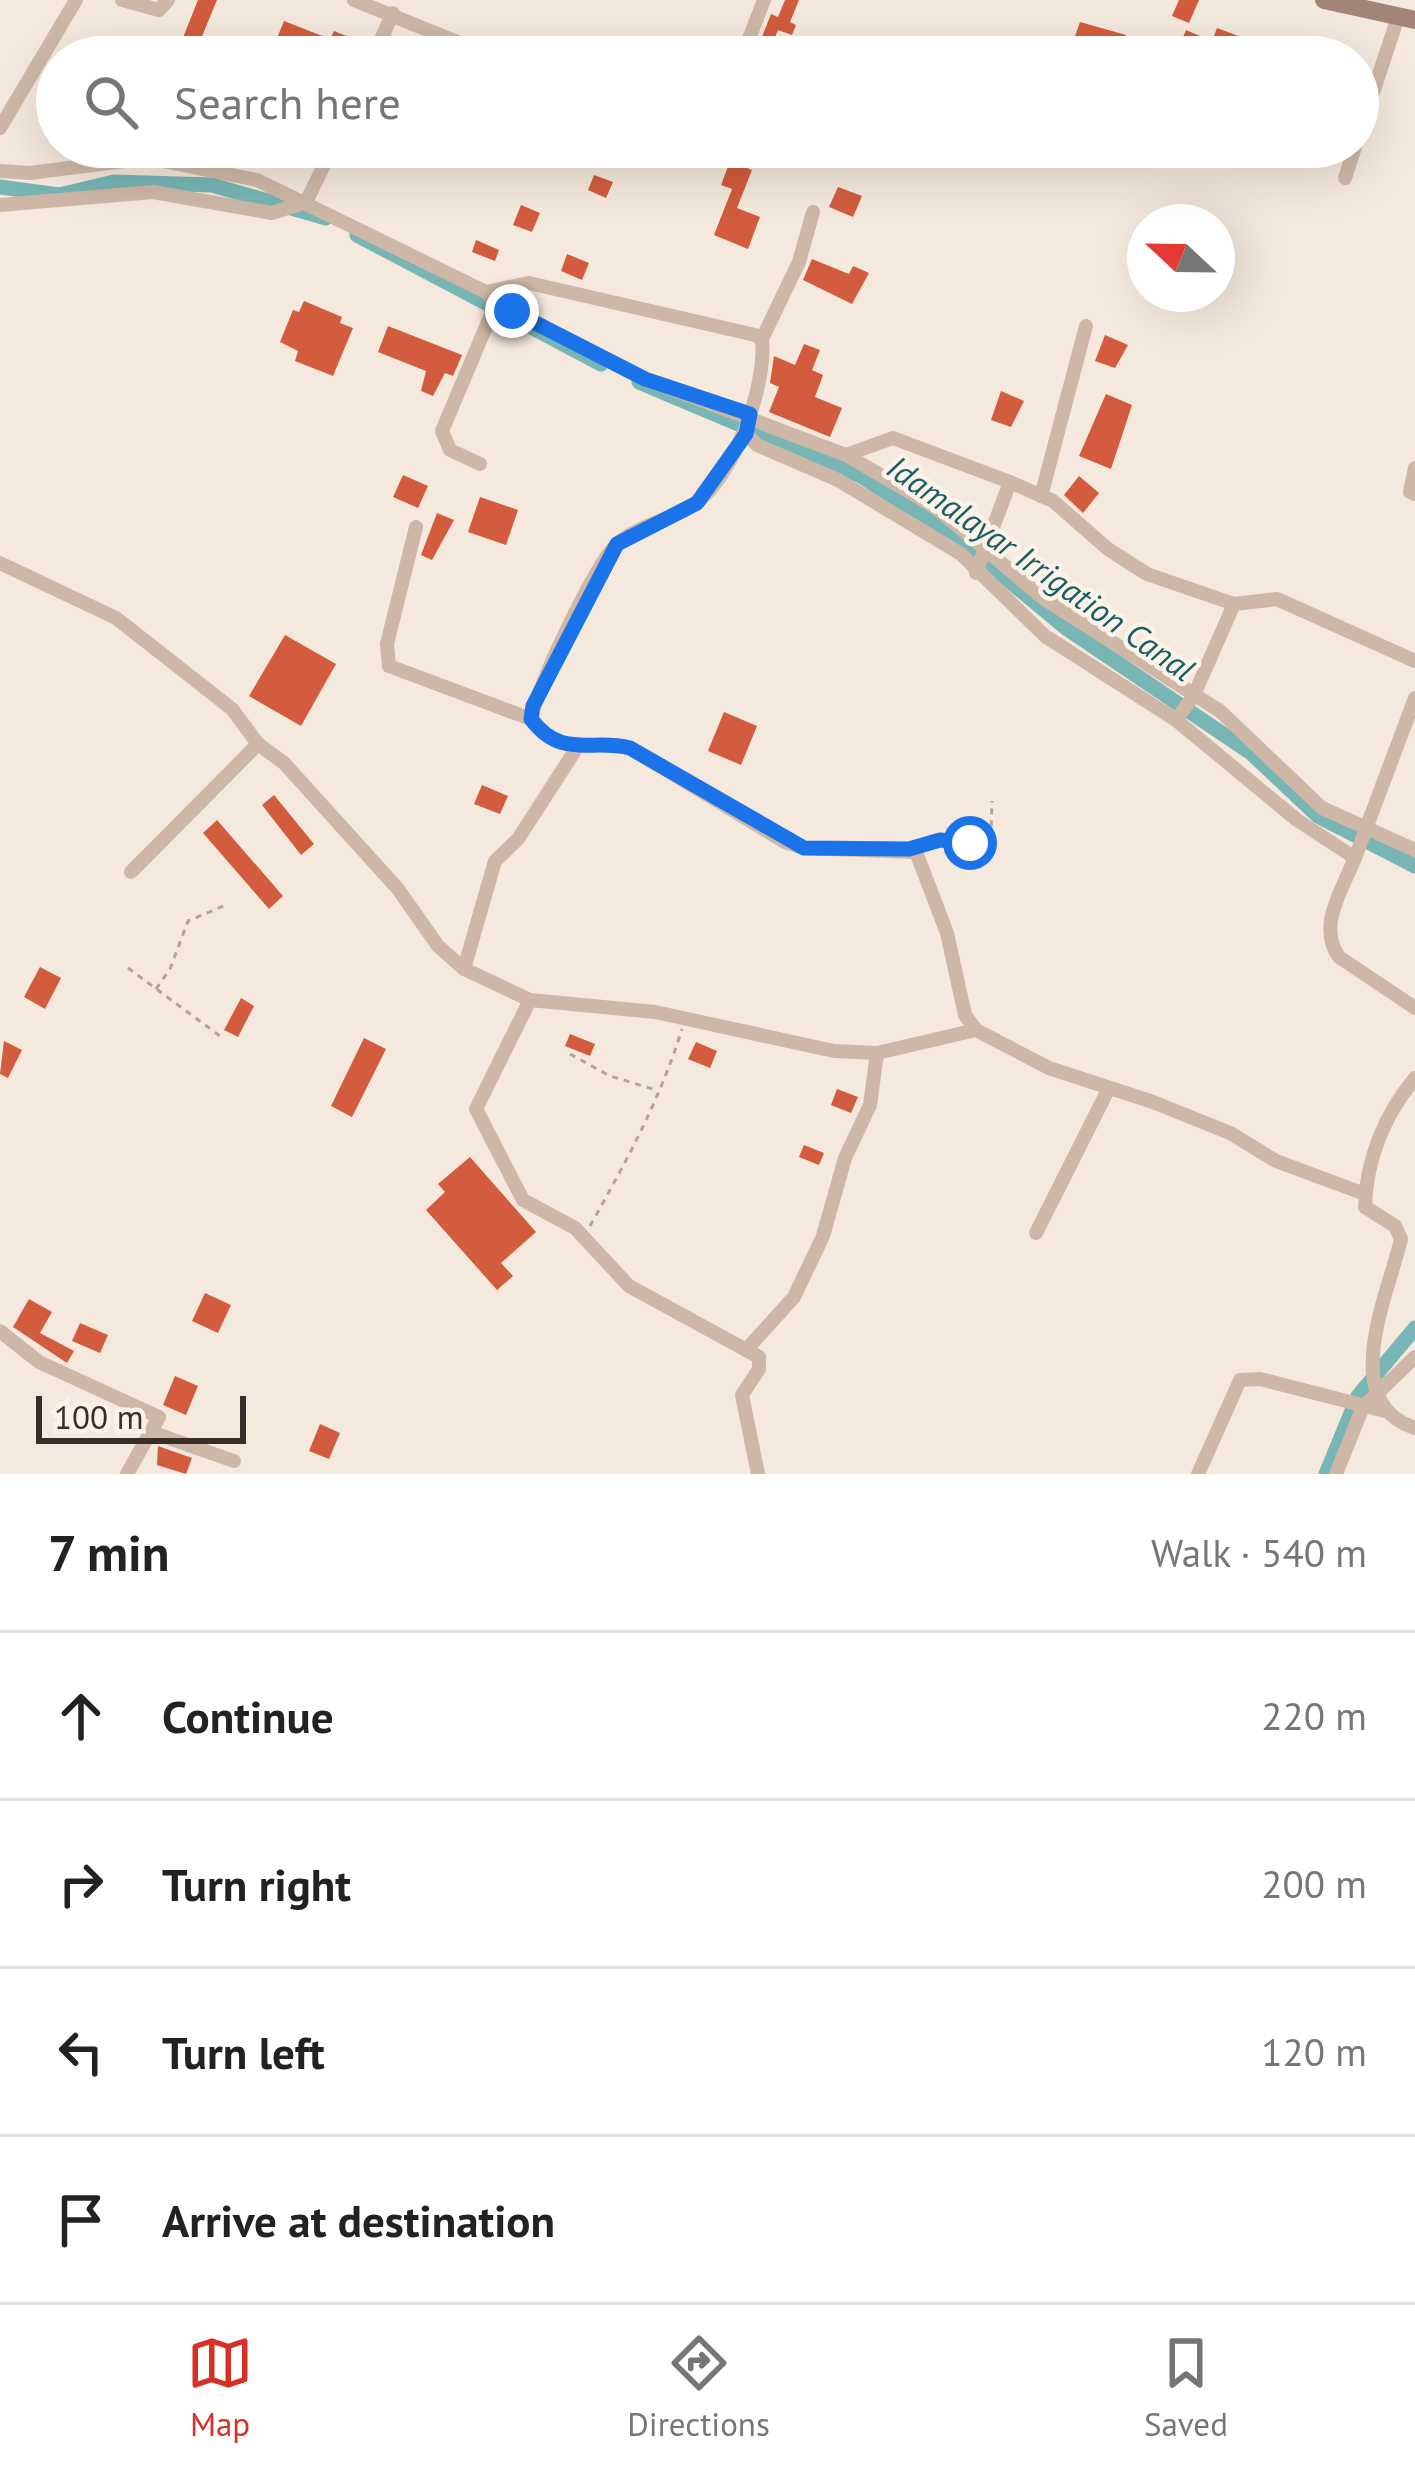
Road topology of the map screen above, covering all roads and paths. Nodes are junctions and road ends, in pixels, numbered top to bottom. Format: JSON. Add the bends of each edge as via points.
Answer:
{"nodes":[{"id":1,"x":76,"y":0,"type":"edge"},
{"id":2,"x":122,"y":0,"type":"edge"},
{"id":3,"x":168,"y":0,"type":"edge"},
{"id":4,"x":354,"y":0,"type":"edge"},
{"id":5,"x":764,"y":0,"type":"edge"},
{"id":6,"x":1324,"y":0,"type":"edge"},
{"id":7,"x":393,"y":13,"type":"junction"},
{"id":8,"x":1407,"y":19,"type":"edge"},
{"id":9,"x":55,"y":36,"type":"edge"},
{"id":10,"x":383,"y":36,"type":"edge"},
{"id":11,"x":446,"y":36,"type":"edge"},
{"id":12,"x":750,"y":36,"type":"edge"},
{"id":13,"x":36,"y":67,"type":"edge"},
{"id":14,"x":1379,"y":87,"type":"edge"},
{"id":15,"x":0,"y":128,"type":"edge"},
{"id":16,"x":64,"y":168,"type":"edge"},
{"id":17,"x":206,"y":168,"type":"edge"},
{"id":18,"x":321,"y":168,"type":"edge"},
{"id":19,"x":1348,"y":168,"type":"edge"},
{"id":20,"x":0,"y":171,"type":"edge"},
{"id":21,"x":1345,"y":178,"type":"dead end"},
{"id":22,"x":301,"y":202,"type":"junction"},
{"id":23,"x":0,"y":205,"type":"edge"},
{"id":24,"x":813,"y":212,"type":"dead end"},
{"id":25,"x":491,"y":297,"type":"junction"},
{"id":26,"x":1086,"y":326,"type":"dead end"},
{"id":27,"x":762,"y":339,"type":"junction"},
{"id":28,"x":750,"y":414,"type":"junction"},
{"id":29,"x":746,"y":434,"type":"junction"},
{"id":30,"x":846,"y":454,"type":"junction"},
{"id":31,"x":480,"y":464,"type":"dead end"},
{"id":32,"x":1415,"y":468,"type":"edge"},
{"id":33,"x":1010,"y":482,"type":"junction"},
{"id":34,"x":1415,"y":494,"type":"edge"},
{"id":35,"x":1041,"y":496,"type":"junction"},
{"id":36,"x":416,"y":527,"type":"dead end"},
{"id":37,"x":986,"y":546,"type":"junction"},
{"id":38,"x":0,"y":563,"type":"edge"},
{"id":39,"x":976,"y":573,"type":"junction"},
{"id":40,"x":1234,"y":604,"type":"junction"},
{"id":41,"x":1415,"y":661,"type":"edge"},
{"id":42,"x":1194,"y":695,"type":"junction"},
{"id":43,"x":1415,"y":698,"type":"edge"},
{"id":44,"x":531,"y":719,"type":"junction"},
{"id":45,"x":1176,"y":720,"type":"junction"},
{"id":46,"x":259,"y":744,"type":"junction"},
{"id":47,"x":578,"y":746,"type":"junction"},
{"id":48,"x":992,"y":801,"type":"dead end"},
{"id":49,"x":1364,"y":830,"type":"junction"},
{"id":50,"x":909,"y":849,"type":"junction"},
{"id":51,"x":1415,"y":850,"type":"edge"},
{"id":52,"x":1354,"y":858,"type":"junction"},
{"id":53,"x":131,"y":872,"type":"dead end"},
{"id":54,"x":226,"y":905,"type":"dead end"},
{"id":55,"x":128,"y":968,"type":"dead end"},
{"id":56,"x":464,"y":969,"type":"junction"},
{"id":57,"x":156,"y":989,"type":"junction"},
{"id":58,"x":530,"y":1000,"type":"junction"},
{"id":59,"x":1415,"y":1008,"type":"edge"},
{"id":60,"x":685,"y":1018,"type":"junction"},
{"id":61,"x":976,"y":1030,"type":"junction"},
{"id":62,"x":220,"y":1036,"type":"dead end"},
{"id":63,"x":877,"y":1053,"type":"junction"},
{"id":64,"x":570,"y":1054,"type":"dead end"},
{"id":65,"x":1415,"y":1078,"type":"edge"},
{"id":66,"x":1108,"y":1088,"type":"junction"},
{"id":67,"x":658,"y":1091,"type":"junction"},
{"id":68,"x":1365,"y":1194,"type":"junction"},
{"id":69,"x":1036,"y":1233,"type":"dead end"},
{"id":70,"x":584,"y":1238,"type":"junction"},
{"id":71,"x":0,"y":1331,"type":"edge"},
{"id":72,"x":746,"y":1350,"type":"junction"},
{"id":73,"x":1415,"y":1357,"type":"edge"},
{"id":74,"x":1373,"y":1391,"type":"junction"},
{"id":75,"x":1363,"y":1407,"type":"junction"},
{"id":76,"x":1385,"y":1411,"type":"junction"},
{"id":77,"x":1415,"y":1429,"type":"edge"},
{"id":78,"x":151,"y":1432,"type":"junction"},
{"id":79,"x":234,"y":1461,"type":"dead end"},
{"id":80,"x":127,"y":1474,"type":"edge"},
{"id":81,"x":758,"y":1474,"type":"edge"},
{"id":82,"x":1198,"y":1474,"type":"edge"},
{"id":83,"x":1336,"y":1474,"type":"edge"}],
"edges":[{"from":1,"to":9,"type":"street"},
{"from":2,"to":3,"type":"street","via":[[159,10]]},
{"from":4,"to":7,"type":"street"},
{"from":5,"to":12,"type":"street"},
{"from":6,"to":8,"type":"main road"},
{"from":7,"to":10,"type":"street"},
{"from":7,"to":11,"type":"street"},
{"from":8,"to":14,"type":"street"},
{"from":13,"to":15,"type":"street"},
{"from":16,"to":20,"type":"street"},
{"from":17,"to":22,"type":"street"},
{"from":18,"to":22,"type":"street"},
{"from":19,"to":21,"type":"street"},
{"from":22,"to":23,"type":"street","via":[[272,213],[153,192]]},
{"from":22,"to":25,"type":"street"},
{"from":24,"to":27,"type":"street","via":[[800,262]]},
{"from":25,"to":27,"type":"street","via":[[529,283]]},
{"from":25,"to":28,"type":"street","via":[[645,379]]},
{"from":25,"to":31,"type":"street","via":[[442,431],[450,450]]},
{"from":26,"to":35,"type":"street"},
{"from":27,"to":28,"type":"street"},
{"from":28,"to":29,"type":"street"},
{"from":28,"to":30,"type":"street"},
{"from":29,"to":39,"type":"street","via":[[918,527]]},
{"from":29,"to":44,"type":"street","via":[[697,503],[617,544]]},
{"from":30,"to":33,"type":"street","via":[[893,438]]},
{"from":30,"to":37,"type":"street"},
{"from":32,"to":34,"type":"street"},
{"from":33,"to":35,"type":"street"},
{"from":33,"to":37,"type":"street"},
{"from":35,"to":40,"type":"street","via":[[1147,574]]},
{"from":36,"to":44,"type":"street","via":[[387,644],[389,666]]},
{"from":37,"to":39,"type":"street"},
{"from":37,"to":42,"type":"street","via":[[1043,598]]},
{"from":38,"to":46,"type":"street","via":[[116,618],[220,698]]},
{"from":39,"to":45,"type":"street","via":[[1046,635]]},
{"from":40,"to":41,"type":"street","via":[[1277,599]]},
{"from":40,"to":42,"type":"street"},
{"from":42,"to":45,"type":"street"},
{"from":42,"to":49,"type":"street","via":[[1322,808]]},
{"from":43,"to":49,"type":"street"},
{"from":44,"to":47,"type":"street","via":[[545,738]]},
{"from":45,"to":52,"type":"street"},
{"from":46,"to":53,"type":"street"},
{"from":46,"to":56,"type":"street"},
{"from":47,"to":50,"type":"street","via":[[630,748],[804,848]]},
{"from":47,"to":56,"type":"street","via":[[495,861]]},
{"from":48,"to":50,"type":"path","via":[[991,833]]},
{"from":49,"to":51,"type":"street"},
{"from":49,"to":52,"type":"street"},
{"from":50,"to":61,"type":"street","via":[[920,858]]},
{"from":52,"to":59,"type":"street","via":[[1327,931],[1331,946]]},
{"from":54,"to":57,"type":"path","via":[[188,921]]},
{"from":55,"to":57,"type":"path"},
{"from":56,"to":58,"type":"street"},
{"from":57,"to":62,"type":"path"},
{"from":58,"to":60,"type":"street"},
{"from":58,"to":70,"type":"street","via":[[476,1108],[512,1187]]},
{"from":60,"to":63,"type":"street"},
{"from":60,"to":67,"type":"path"},
{"from":61,"to":63,"type":"street"},
{"from":61,"to":66,"type":"street"},
{"from":63,"to":72,"type":"street","via":[[870,1105],[823,1236],[794,1297]]},
{"from":64,"to":67,"type":"path"},
{"from":65,"to":68,"type":"street","via":[[1380,1132]]},
{"from":66,"to":68,"type":"street"},
{"from":66,"to":69,"type":"street"},
{"from":67,"to":70,"type":"path","via":[[638,1146]]},
{"from":68,"to":74,"type":"street","via":[[1370,1214],[1395,1226],[1401,1239],[1372,1354]]},
{"from":70,"to":72,"type":"street","via":[[629,1286]]},
{"from":71,"to":78,"type":"street","via":[[39,1362],[159,1417]]},
{"from":72,"to":81,"type":"street","via":[[761,1363],[742,1395]]},
{"from":73,"to":74,"type":"street"},
{"from":74,"to":75,"type":"street"},
{"from":74,"to":76,"type":"street"},
{"from":75,"to":76,"type":"street"},
{"from":75,"to":82,"type":"street","via":[[1240,1380]]},
{"from":75,"to":83,"type":"street"},
{"from":76,"to":77,"type":"street"},
{"from":78,"to":79,"type":"street"},
{"from":78,"to":80,"type":"street"}]}
